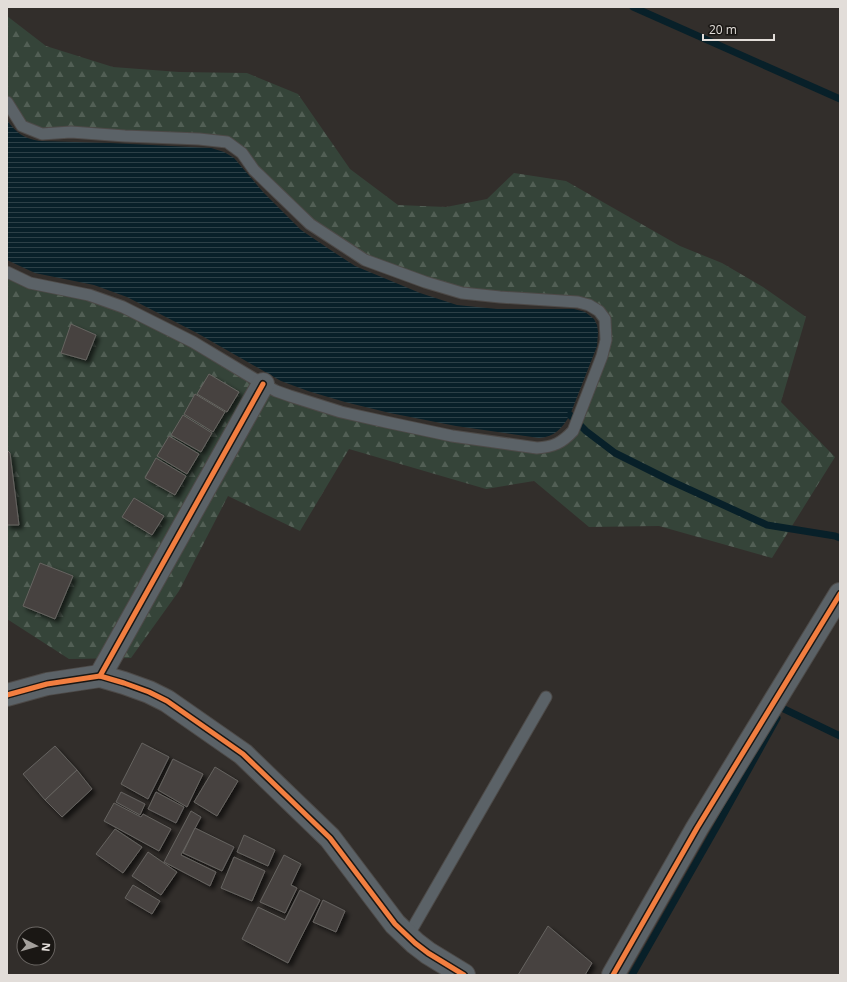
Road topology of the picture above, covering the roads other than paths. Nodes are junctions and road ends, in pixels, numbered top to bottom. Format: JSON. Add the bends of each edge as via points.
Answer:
{"nodes":[{"id":1,"x":7,"y":102,"type":"edge"},
{"id":2,"x":7,"y":272,"type":"edge"},
{"id":3,"x":263,"y":384,"type":"junction"},
{"id":4,"x":840,"y":594,"type":"edge"},
{"id":5,"x":100,"y":676,"type":"junction"},
{"id":6,"x":7,"y":694,"type":"edge"},
{"id":7,"x":546,"y":697,"type":"dead end"},
{"id":8,"x":408,"y":936,"type":"junction"},
{"id":9,"x":464,"y":975,"type":"edge"},
{"id":10,"x":614,"y":975,"type":"edge"}],
"edges":[{"from":1,"to":3,"type":"lane","via":[[22,126],[42,134],[71,132],[227,142],[242,153],[254,170],[310,224],[364,260],[462,293],[578,302],[599,311],[604,319],[606,340],[602,356],[573,431],[566,439],[547,448],[452,436],[341,412],[276,391]]},
{"from":2,"to":3,"type":"lane","via":[[30,283],[89,295],[123,307],[193,342]]},
{"from":3,"to":5,"type":"street"},
{"from":4,"to":10,"type":"street","via":[[697,828]]},
{"from":5,"to":6,"type":"street","via":[[47,684]]},
{"from":5,"to":8,"type":"street","via":[[149,692],[167,701],[243,754],[330,838],[395,924]]},
{"from":7,"to":8,"type":"lane"},
{"from":8,"to":9,"type":"street","via":[[428,953]]}]}
